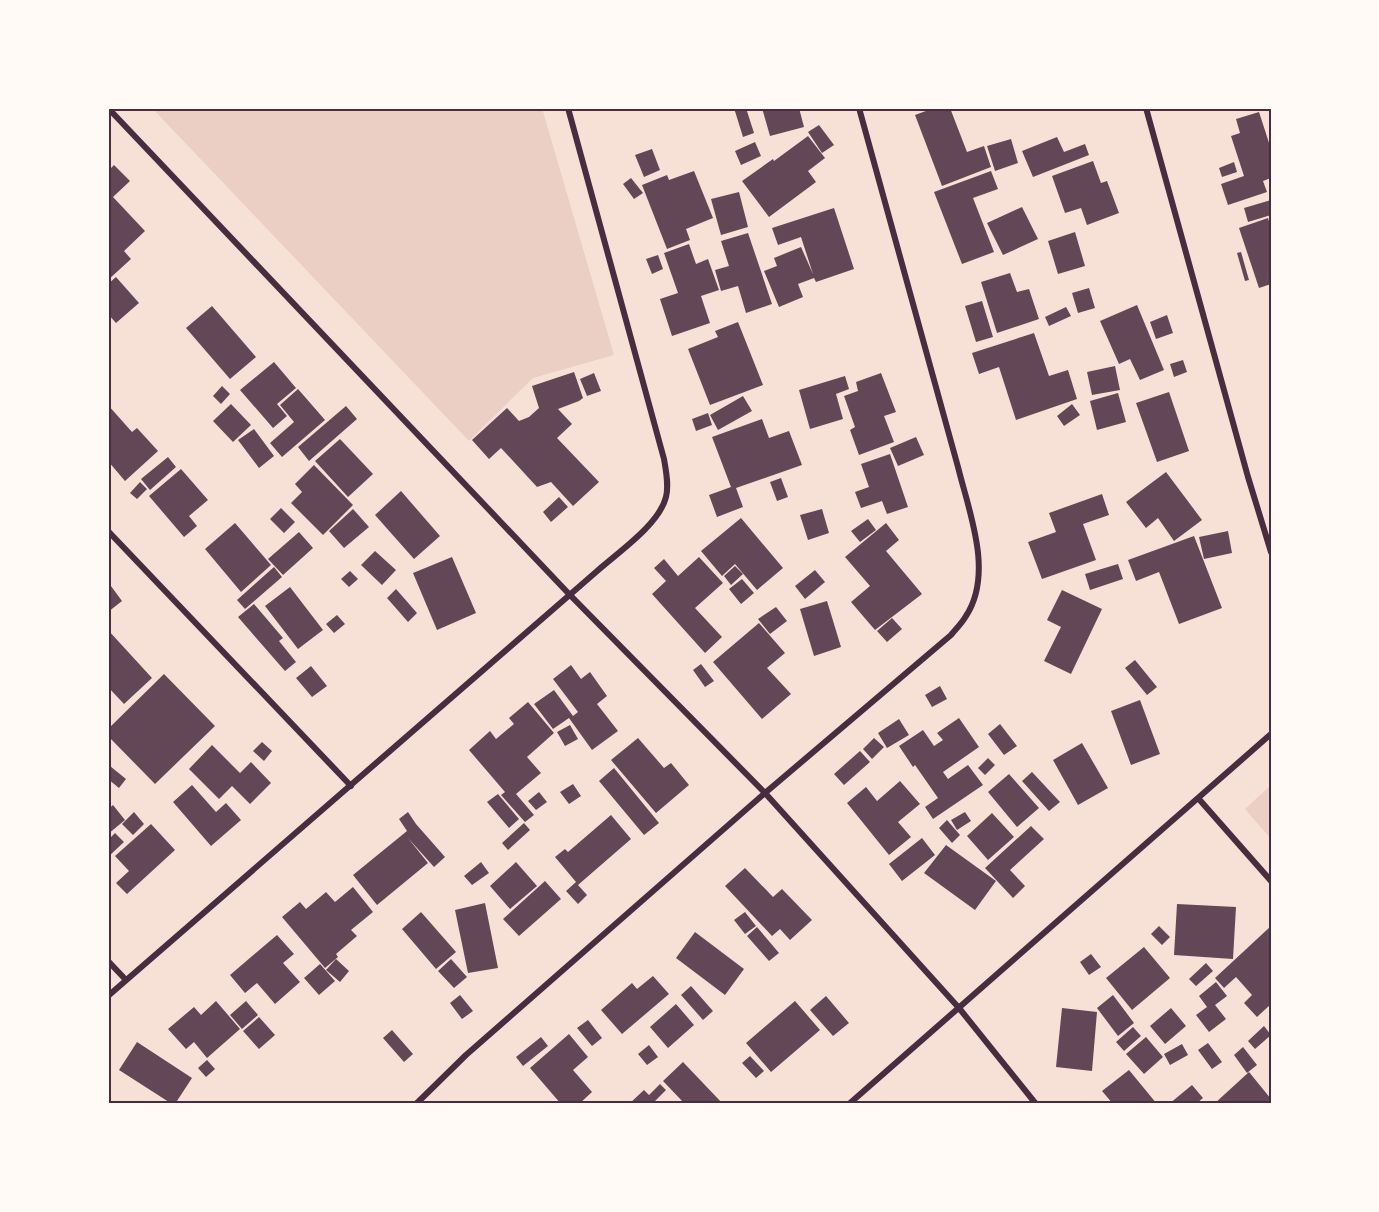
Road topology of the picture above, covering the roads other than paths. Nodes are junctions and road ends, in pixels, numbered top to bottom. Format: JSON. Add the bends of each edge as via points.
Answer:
{"nodes":[{"id":1,"x":108,"y":108,"type":"edge"},
{"id":2,"x":568,"y":108,"type":"edge"},
{"id":3,"x":859,"y":108,"type":"edge"},
{"id":4,"x":1146,"y":108,"type":"edge"},
{"id":5,"x":108,"y":531,"type":"edge"},
{"id":6,"x":1271,"y":552,"type":"edge"},
{"id":7,"x":569,"y":594,"type":"junction"},
{"id":8,"x":1271,"y":734,"type":"edge"},
{"id":9,"x":351,"y":786,"type":"junction"},
{"id":10,"x":765,"y":793,"type":"junction"},
{"id":11,"x":1198,"y":798,"type":"junction"},
{"id":12,"x":1271,"y":881,"type":"edge"},
{"id":13,"x":108,"y":961,"type":"edge"},
{"id":14,"x":126,"y":980,"type":"junction"},
{"id":15,"x":108,"y":996,"type":"edge"},
{"id":16,"x":959,"y":1008,"type":"junction"},
{"id":17,"x":416,"y":1104,"type":"edge"},
{"id":18,"x":849,"y":1104,"type":"edge"},
{"id":19,"x":1036,"y":1104,"type":"edge"}],
"edges":[{"from":1,"to":7,"type":"street"},
{"from":2,"to":7,"type":"street","via":[[654,418],[667,481],[660,511],[647,526]]},
{"from":3,"to":10,"type":"street","via":[[958,466],[978,552],[976,593],[951,634]]},
{"from":4,"to":6,"type":"street"},
{"from":5,"to":9,"type":"street"},
{"from":7,"to":9,"type":"street"},
{"from":7,"to":10,"type":"street"},
{"from":8,"to":11,"type":"street"},
{"from":9,"to":14,"type":"street"},
{"from":10,"to":16,"type":"street"},
{"from":10,"to":17,"type":"street","via":[[466,1055]]},
{"from":11,"to":12,"type":"street"},
{"from":11,"to":16,"type":"street"},
{"from":13,"to":14,"type":"street"},
{"from":14,"to":15,"type":"street"},
{"from":16,"to":18,"type":"street"},
{"from":16,"to":19,"type":"street"}]}
